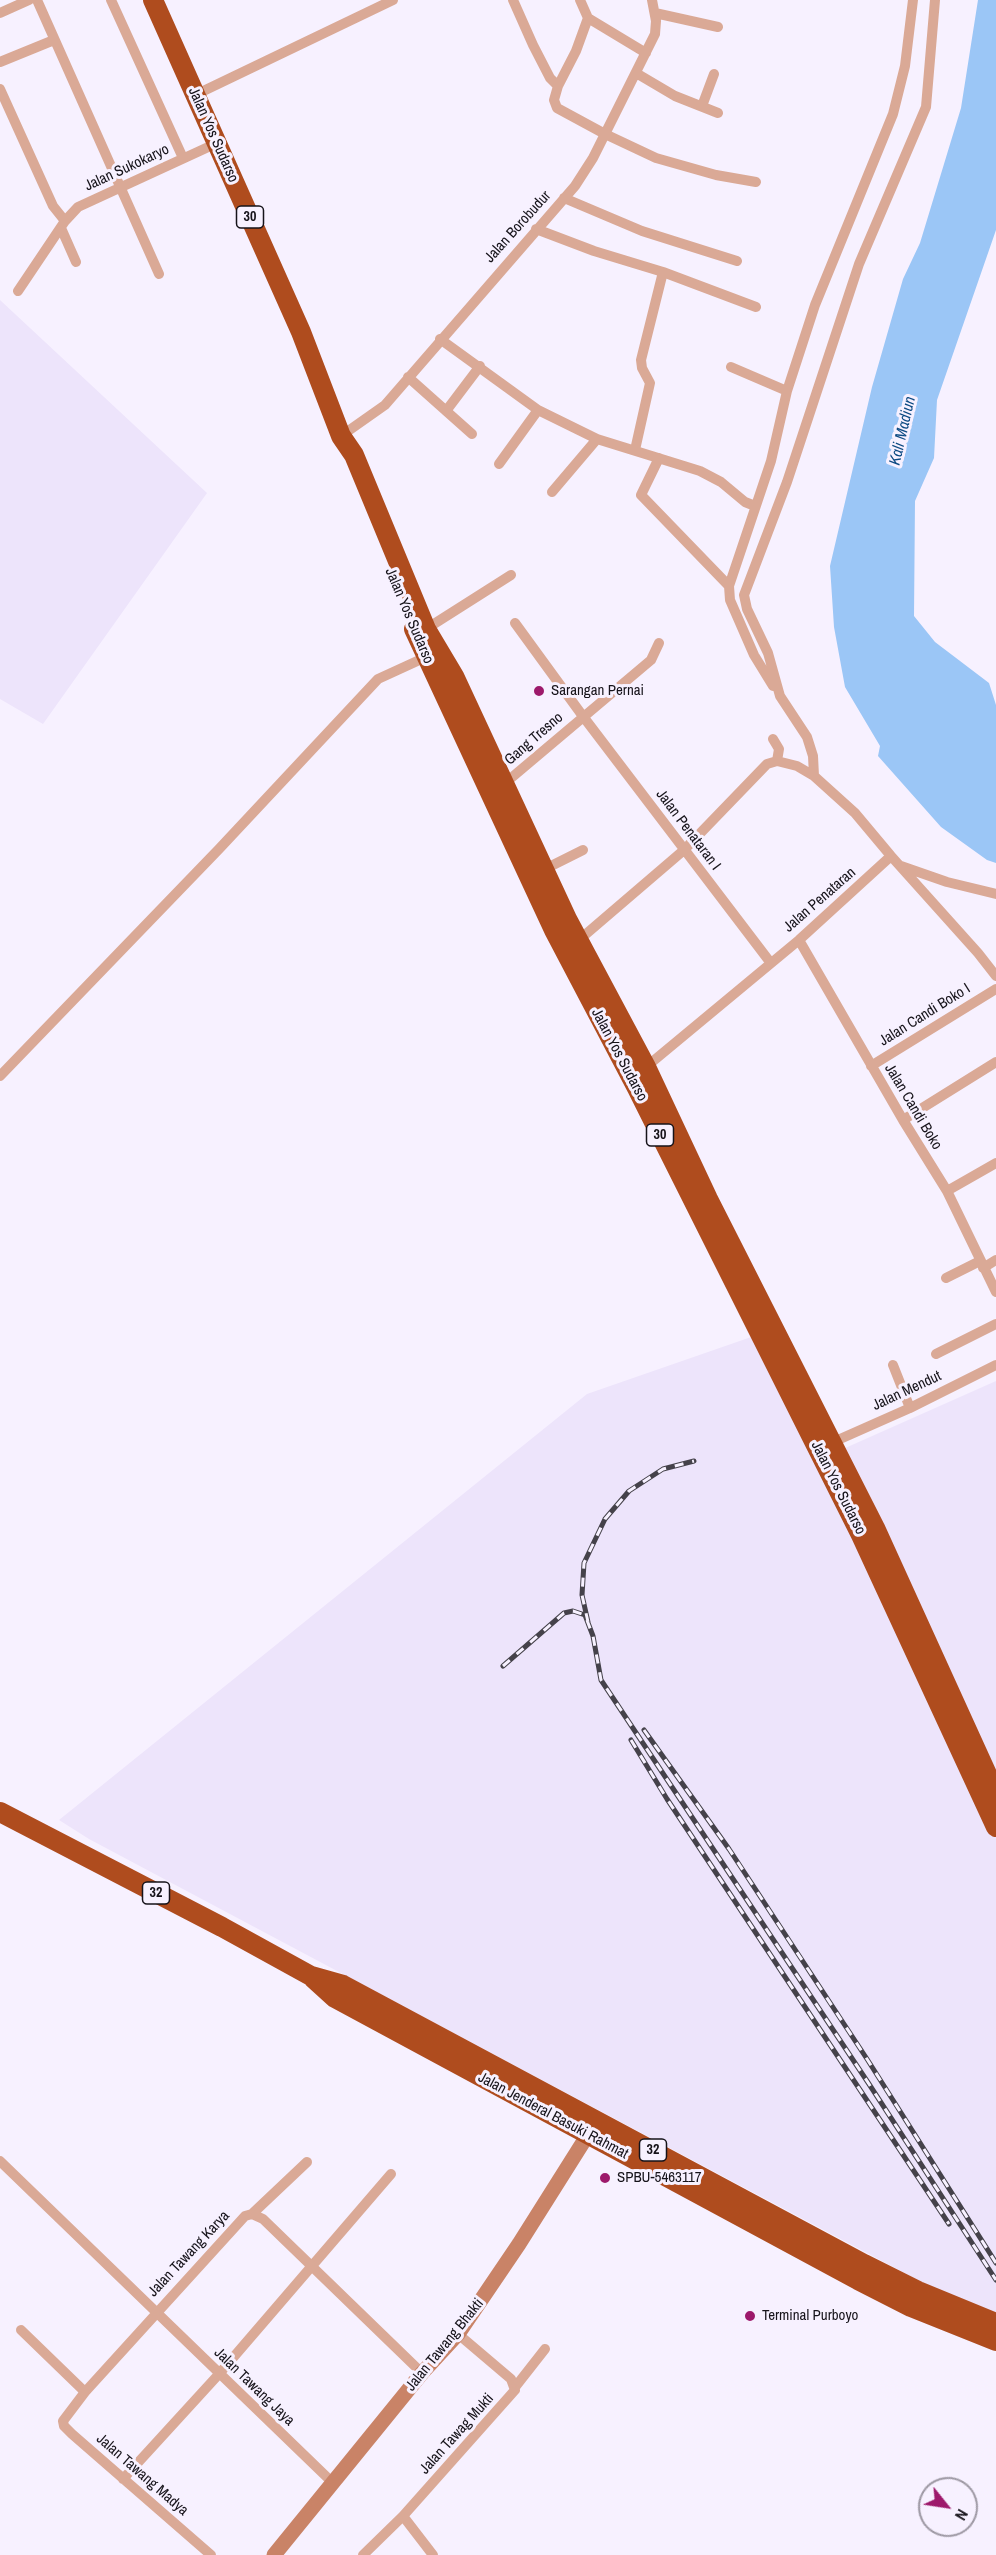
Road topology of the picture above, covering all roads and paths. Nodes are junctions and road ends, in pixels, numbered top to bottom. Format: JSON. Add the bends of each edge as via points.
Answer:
{"nodes":[{"id":1,"x":29,"y":0,"type":"edge"},
{"id":2,"x":38,"y":0,"type":"edge"},
{"id":3,"x":111,"y":0,"type":"edge"},
{"id":4,"x":153,"y":0,"type":"edge"},
{"id":5,"x":393,"y":0,"type":"edge"},
{"id":6,"x":513,"y":0,"type":"edge"},
{"id":7,"x":580,"y":0,"type":"edge"},
{"id":8,"x":652,"y":0,"type":"edge"},
{"id":9,"x":913,"y":0,"type":"edge"},
{"id":10,"x":935,"y":0,"type":"edge"},
{"id":11,"x":0,"y":13,"type":"edge"},
{"id":12,"x":655,"y":13,"type":"junction"},
{"id":13,"x":588,"y":18,"type":"junction"},
{"id":14,"x":718,"y":27,"type":"dead end"},
{"id":15,"x":54,"y":40,"type":"junction"},
{"id":16,"x":646,"y":53,"type":"junction"},
{"id":17,"x":0,"y":62,"type":"edge"},
{"id":18,"x":636,"y":73,"type":"junction"},
{"id":19,"x":714,"y":74,"type":"dead end"},
{"id":20,"x":558,"y":86,"type":"junction"},
{"id":21,"x":0,"y":89,"type":"edge"},
{"id":22,"x":195,"y":95,"type":"junction"},
{"id":23,"x":702,"y":106,"type":"junction"},
{"id":24,"x":718,"y":113,"type":"dead end"},
{"id":25,"x":605,"y":134,"type":"junction"},
{"id":26,"x":217,"y":143,"type":"junction"},
{"id":27,"x":183,"y":158,"type":"junction"},
{"id":28,"x":756,"y":182,"type":"dead end"},
{"id":29,"x":119,"y":186,"type":"junction"},
{"id":30,"x":564,"y":198,"type":"junction"},
{"id":31,"x":63,"y":224,"type":"junction"},
{"id":32,"x":536,"y":229,"type":"junction"},
{"id":33,"x":737,"y":261,"type":"dead end"},
{"id":34,"x":76,"y":262,"type":"dead end"},
{"id":35,"x":663,"y":272,"type":"junction"},
{"id":36,"x":159,"y":274,"type":"dead end"},
{"id":37,"x":18,"y":291,"type":"dead end"},
{"id":38,"x":756,"y":307,"type":"dead end"},
{"id":39,"x":440,"y":339,"type":"junction"},
{"id":40,"x":480,"y":366,"type":"junction"},
{"id":41,"x":731,"y":367,"type":"dead end"},
{"id":42,"x":408,"y":377,"type":"junction"},
{"id":43,"x":787,"y":391,"type":"junction"},
{"id":44,"x":538,"y":410,"type":"junction"},
{"id":45,"x":446,"y":411,"type":"junction"},
{"id":46,"x":472,"y":434,"type":"dead end"},
{"id":47,"x":341,"y":436,"type":"junction"},
{"id":48,"x":597,"y":439,"type":"junction"},
{"id":49,"x":635,"y":450,"type":"junction"},
{"id":50,"x":659,"y":458,"type":"junction"},
{"id":51,"x":499,"y":464,"type":"dead end"},
{"id":52,"x":552,"y":492,"type":"dead end"},
{"id":53,"x":755,"y":506,"type":"junction"},
{"id":54,"x":511,"y":575,"type":"dead end"},
{"id":55,"x":729,"y":586,"type":"junction"},
{"id":56,"x":515,"y":623,"type":"dead end"},
{"id":57,"x":426,"y":629,"type":"junction"},
{"id":58,"x":659,"y":643,"type":"dead end"},
{"id":59,"x":426,"y":657,"type":"junction"},
{"id":60,"x":446,"y":680,"type":"junction"},
{"id":61,"x":780,"y":696,"type":"junction"},
{"id":62,"x":582,"y":716,"type":"junction"},
{"id":63,"x":773,"y":739,"type":"dead end"},
{"id":64,"x":777,"y":761,"type":"junction"},
{"id":65,"x":814,"y":766,"type":"junction"},
{"id":66,"x":504,"y":784,"type":"junction"},
{"id":67,"x":584,"y":850,"type":"dead end"},
{"id":68,"x":684,"y":850,"type":"junction"},
{"id":69,"x":891,"y":856,"type":"junction"},
{"id":70,"x":900,"y":866,"type":"junction"},
{"id":71,"x":543,"y":870,"type":"junction"},
{"id":72,"x":996,"y":894,"type":"edge"},
{"id":73,"x":579,"y":940,"type":"junction"},
{"id":74,"x":799,"y":940,"type":"junction"},
{"id":75,"x":770,"y":962,"type":"junction"},
{"id":76,"x":996,"y":976,"type":"edge"},
{"id":77,"x":996,"y":989,"type":"edge"},
{"id":78,"x":996,"y":1062,"type":"edge"},
{"id":79,"x":871,"y":1066,"type":"junction"},
{"id":80,"x":646,"y":1067,"type":"junction"},
{"id":81,"x":0,"y":1076,"type":"edge"},
{"id":82,"x":903,"y":1120,"type":"junction"},
{"id":83,"x":996,"y":1163,"type":"edge"},
{"id":84,"x":947,"y":1191,"type":"junction"},
{"id":85,"x":702,"y":1202,"type":"junction"},
{"id":86,"x":996,"y":1260,"type":"edge"},
{"id":87,"x":982,"y":1265,"type":"junction"},
{"id":88,"x":946,"y":1278,"type":"dead end"},
{"id":89,"x":996,"y":1292,"type":"edge"},
{"id":90,"x":996,"y":1324,"type":"edge"},
{"id":91,"x":936,"y":1354,"type":"dead end"},
{"id":92,"x":892,"y":1365,"type":"dead end"},
{"id":93,"x":996,"y":1365,"type":"edge"},
{"id":94,"x":910,"y":1408,"type":"junction"},
{"id":95,"x":831,"y":1443,"type":"junction"},
{"id":96,"x":996,"y":1794,"type":"edge"},
{"id":97,"x":0,"y":1812,"type":"edge"},
{"id":98,"x":996,"y":1827,"type":"edge"},
{"id":99,"x":593,"y":2128,"type":"junction"},
{"id":100,"x":0,"y":2161,"type":"edge"},
{"id":101,"x":307,"y":2162,"type":"dead end"},
{"id":102,"x":391,"y":2174,"type":"dead end"},
{"id":103,"x":252,"y":2214,"type":"junction"},
{"id":104,"x":785,"y":2231,"type":"junction"},
{"id":105,"x":313,"y":2266,"type":"junction"},
{"id":106,"x":156,"y":2312,"type":"junction"},
{"id":107,"x":996,"y":2323,"type":"edge"},
{"id":108,"x":21,"y":2330,"type":"dead end"},
{"id":109,"x":458,"y":2334,"type":"junction"},
{"id":110,"x":996,"y":2341,"type":"edge"},
{"id":111,"x":545,"y":2349,"type":"dead end"},
{"id":112,"x":422,"y":2373,"type":"junction"},
{"id":113,"x":219,"y":2374,"type":"junction"},
{"id":114,"x":516,"y":2386,"type":"junction"},
{"id":115,"x":84,"y":2392,"type":"junction"},
{"id":116,"x":67,"y":2413,"type":"joint"},
{"id":117,"x":123,"y":2479,"type":"junction"},
{"id":118,"x":333,"y":2483,"type":"junction"},
{"id":119,"x":403,"y":2516,"type":"junction"},
{"id":120,"x":211,"y":2555,"type":"edge"},
{"id":121,"x":274,"y":2555,"type":"edge"},
{"id":122,"x":363,"y":2555,"type":"edge"},
{"id":123,"x":433,"y":2555,"type":"edge"}],
"edges":[{"from":1,"to":11,"type":"street"},
{"from":2,"to":15,"type":"street"},
{"from":3,"to":27,"type":"street"},
{"from":4,"to":22,"type":"highway","name":"Jalan Yos Sudarso","number":"30"},
{"from":5,"to":22,"type":"street"},
{"from":6,"to":20,"type":"street","via":[[550,78]]},
{"from":7,"to":13,"type":"street"},
{"from":8,"to":12,"type":"street","name":"Jalan Borobudur"},
{"from":9,"to":43,"type":"street","via":[[905,66],[893,114],[814,305]]},
{"from":10,"to":61,"type":"street","via":[[926,107],[859,264],[773,521],[746,586],[747,609],[763,641]]},
{"from":12,"to":14,"type":"street"},
{"from":12,"to":16,"type":"street","name":"Jalan Borobudur","via":[[657,27]]},
{"from":13,"to":16,"type":"street"},
{"from":13,"to":20,"type":"street"},
{"from":15,"to":17,"type":"street"},
{"from":15,"to":29,"type":"street"},
{"from":16,"to":18,"type":"street","name":"Jalan Borobudur"},
{"from":18,"to":23,"type":"street","via":[[675,96]]},
{"from":18,"to":25,"type":"street","name":"Jalan Borobudur"},
{"from":19,"to":23,"type":"street"},
{"from":20,"to":25,"type":"street","via":[[554,100],[557,108]]},
{"from":21,"to":31,"type":"street"},
{"from":22,"to":26,"type":"highway","name":"Jalan Yos Sudarso","number":"30"},
{"from":23,"to":24,"type":"street"},
{"from":25,"to":28,"type":"street","via":[[656,158]]},
{"from":25,"to":30,"type":"street","name":"Jalan Borobudur"},
{"from":26,"to":27,"type":"street","name":"Jalan Sukokaryo"},
{"from":26,"to":47,"type":"highway","name":"Jalan Yos Sudarso","number":"30","via":[[301,332]]},
{"from":27,"to":29,"type":"street","name":"Jalan Sukokaryo"},
{"from":29,"to":31,"type":"street","name":"Jalan Sukokaryo","via":[[78,207]]},
{"from":29,"to":36,"type":"street"},
{"from":30,"to":32,"type":"street","name":"Jalan Borobudur"},
{"from":30,"to":33,"type":"street","via":[[642,231]]},
{"from":31,"to":34,"type":"street"},
{"from":31,"to":37,"type":"street","name":"Jalan Sukokaryo"},
{"from":32,"to":35,"type":"street"},
{"from":32,"to":39,"type":"street","name":"Jalan Borobudur"},
{"from":35,"to":38,"type":"street"},
{"from":35,"to":49,"type":"street","via":[[641,360],[650,383]]},
{"from":39,"to":40,"type":"street"},
{"from":39,"to":42,"type":"street","name":"Jalan Borobudur"},
{"from":40,"to":44,"type":"street"},
{"from":40,"to":45,"type":"street"},
{"from":41,"to":43,"type":"street"},
{"from":42,"to":45,"type":"street"},
{"from":42,"to":47,"type":"street","name":"Jalan Borobudur","via":[[385,405]]},
{"from":43,"to":53,"type":"street","via":[[771,461]]},
{"from":44,"to":48,"type":"street"},
{"from":44,"to":51,"type":"street"},
{"from":45,"to":46,"type":"street"},
{"from":47,"to":57,"type":"highway","name":"Jalan Yos Sudarso","number":"30","via":[[354,455]]},
{"from":47,"to":59,"type":"highway","name":"Jalan Yos Sudarso","number":"30","via":[[344,465]]},
{"from":48,"to":49,"type":"street"},
{"from":48,"to":52,"type":"street"},
{"from":49,"to":50,"type":"street"},
{"from":50,"to":53,"type":"street","via":[[700,471]]},
{"from":50,"to":55,"type":"street","via":[[640,495]]},
{"from":53,"to":55,"type":"street"},
{"from":54,"to":57,"type":"street"},
{"from":55,"to":61,"type":"street","via":[[730,600],[754,656]]},
{"from":56,"to":62,"type":"street","name":"Jalan Penataran I"},
{"from":57,"to":60,"type":"highway","name":"Jalan Yos Sudarso","number":"30"},
{"from":58,"to":62,"type":"street","name":"Gang Tresno","via":[[651,660]]},
{"from":59,"to":60,"type":"highway","name":"Jalan Yos Sudarso","number":"30"},
{"from":59,"to":81,"type":"street","via":[[378,679]]},
{"from":60,"to":66,"type":"highway","name":"Jalan Yos Sudarso","number":"30"},
{"from":60,"to":85,"type":"highway","name":"Jalan Yos Sudarso","number":"30","via":[[554,930]]},
{"from":61,"to":65,"type":"street","via":[[807,737]]},
{"from":62,"to":66,"type":"street","name":"Gang Tresno"},
{"from":62,"to":68,"type":"street","name":"Jalan Penataran I"},
{"from":63,"to":64,"type":"street","via":[[779,749]]},
{"from":64,"to":65,"type":"street"},
{"from":64,"to":68,"type":"street","via":[[767,764]]},
{"from":65,"to":69,"type":"street"},
{"from":66,"to":71,"type":"highway","name":"Jalan Yos Sudarso","number":"30"},
{"from":67,"to":71,"type":"street"},
{"from":68,"to":73,"type":"street"},
{"from":68,"to":75,"type":"street","name":"Jalan Penataran I"},
{"from":69,"to":70,"type":"street"},
{"from":69,"to":74,"type":"street","name":"Jalan Penataran"},
{"from":70,"to":72,"type":"street"},
{"from":70,"to":76,"type":"street"},
{"from":71,"to":73,"type":"highway","name":"Jalan Yos Sudarso","number":"30"},
{"from":73,"to":80,"type":"highway","name":"Jalan Yos Sudarso","number":"30"},
{"from":74,"to":75,"type":"street","name":"Jalan Penataran"},
{"from":74,"to":79,"type":"street","name":"Jalan Candi Boko"},
{"from":75,"to":80,"type":"street","name":"Jalan Penataran"},
{"from":77,"to":79,"type":"street","name":"Jalan Candi Boko I"},
{"from":78,"to":82,"type":"street"},
{"from":79,"to":82,"type":"street","name":"Jalan Candi Boko"},
{"from":80,"to":85,"type":"highway","name":"Jalan Yos Sudarso","number":"30"},
{"from":82,"to":84,"type":"street","name":"Jalan Candi Boko"},
{"from":83,"to":84,"type":"street"},
{"from":84,"to":87,"type":"street","name":"Jalan Candi Boko"},
{"from":85,"to":95,"type":"highway","name":"Jalan Yos Sudarso","number":"30"},
{"from":85,"to":98,"type":"highway","name":"Jalan Yos Sudarso","number":"30"},
{"from":86,"to":87,"type":"street"},
{"from":87,"to":88,"type":"street"},
{"from":87,"to":89,"type":"street","name":"Jalan Candi Boko"},
{"from":90,"to":91,"type":"street"},
{"from":92,"to":94,"type":"street"},
{"from":93,"to":94,"type":"street","name":"Jalan Mendut"},
{"from":94,"to":95,"type":"street","name":"Jalan Mendut"},
{"from":95,"to":96,"type":"highway","name":"Jalan Yos Sudarso","number":"30","via":[[875,1528]]},
{"from":97,"to":99,"type":"highway","name":"Jalan Jenderal Basuki Rahmat","number":"32","via":[[311,1976],[343,1985]]},
{"from":99,"to":104,"type":"highway","name":"Jalan Jenderal Basuki Rahmat","number":"32"},
{"from":99,"to":109,"type":"street","name":"Jalan Tawang Bhakti"},
{"from":100,"to":106,"type":"street","name":"Jalan Tawang Jaya"},
{"from":101,"to":103,"type":"street"},
{"from":102,"to":105,"type":"street"},
{"from":103,"to":105,"type":"street","name":"Jalan Tawang Karya"},
{"from":103,"to":106,"type":"street","name":"Jalan Tawang Karya","via":[[239,2221]]},
{"from":104,"to":107,"type":"highway","name":"Jalan Jenderal Basuki Rahmat","number":"32"},
{"from":104,"to":110,"type":"highway","name":"Jalan Jenderal Basuki Rahmat","number":"32","via":[[911,2307]]},
{"from":105,"to":112,"type":"street","name":"Jalan Tawang Karya"},
{"from":105,"to":113,"type":"street"},
{"from":106,"to":113,"type":"street","name":"Jalan Tawang Jaya"},
{"from":106,"to":115,"type":"street","name":"Jalan Tawang Karya"},
{"from":108,"to":115,"type":"street"},
{"from":109,"to":112,"type":"street","name":"Jalan Tawang Bhakti"},
{"from":109,"to":114,"type":"street"},
{"from":111,"to":114,"type":"street","name":"Jalan Tawag Mukti"},
{"from":112,"to":118,"type":"street","name":"Jalan Tawang Bhakti"},
{"from":113,"to":117,"type":"street"},
{"from":113,"to":118,"type":"street","name":"Jalan Tawang Jaya"},
{"from":114,"to":119,"type":"street","name":"Jalan Tawag Mukti"},
{"from":115,"to":116,"type":"street","name":"Jalan Tawang Karya"},
{"from":116,"to":117,"type":"street","name":"Jalan Tawang Madya","via":[[64,2426]]},
{"from":117,"to":120,"type":"street","name":"Jalan Tawang Madya"},
{"from":118,"to":121,"type":"street","name":"Jalan Tawang Bhakti"},
{"from":119,"to":122,"type":"street","name":"Jalan Tawag Mukti"},
{"from":119,"to":123,"type":"street"}]}
